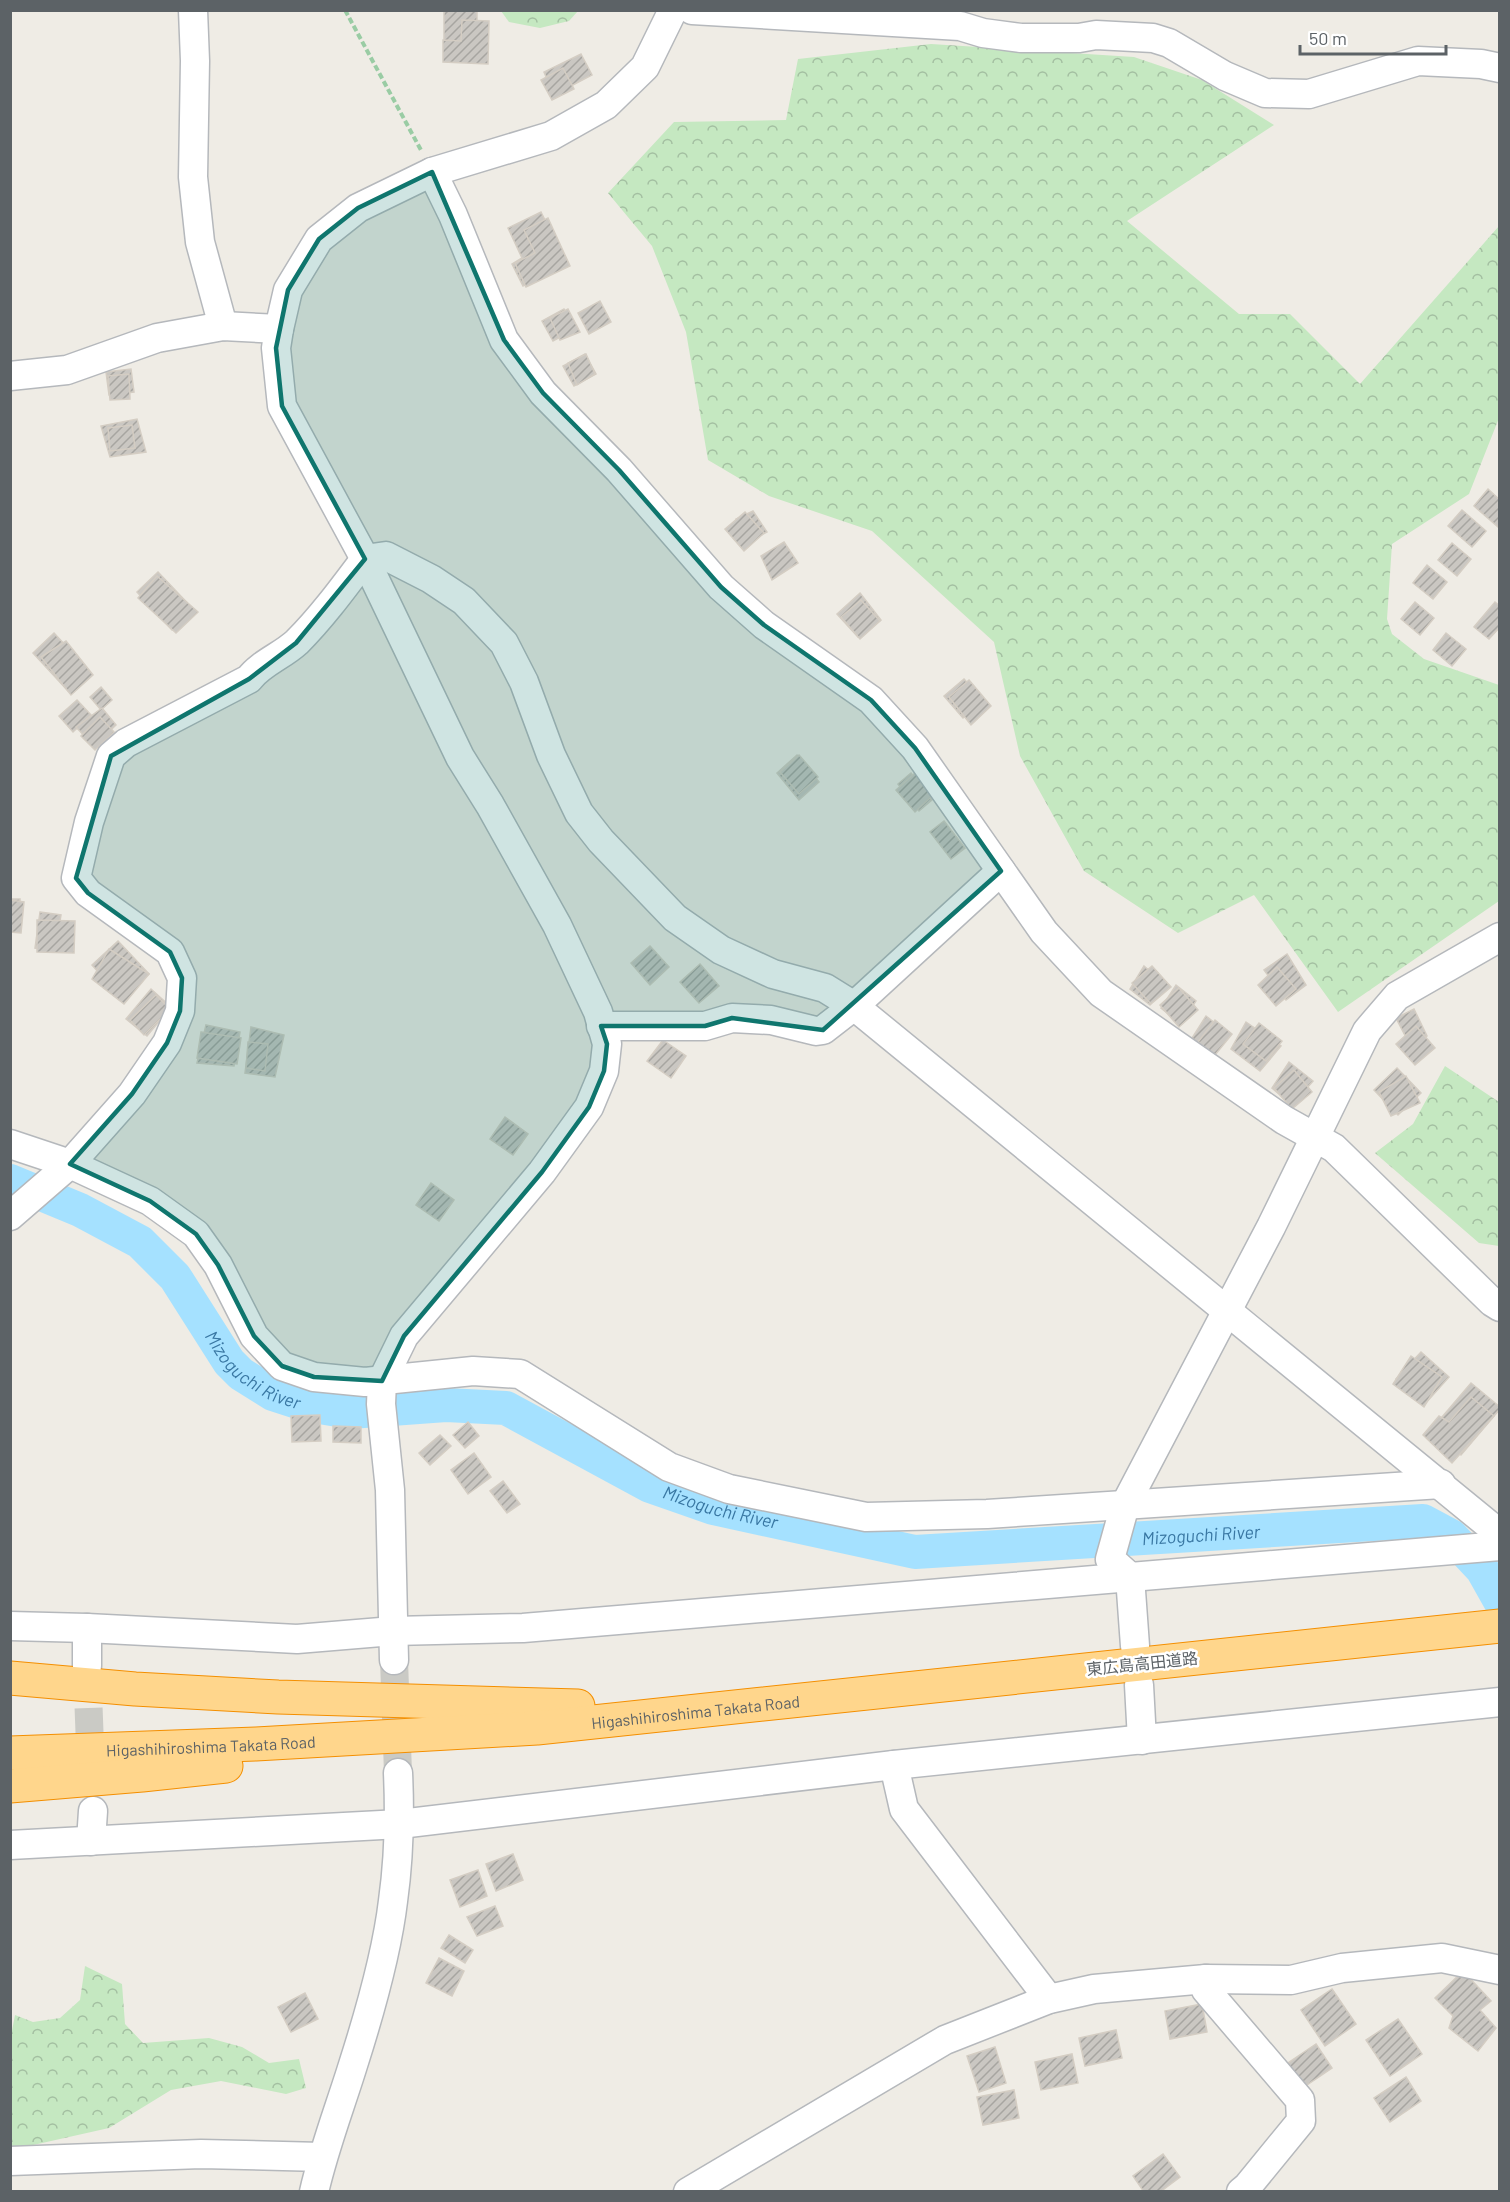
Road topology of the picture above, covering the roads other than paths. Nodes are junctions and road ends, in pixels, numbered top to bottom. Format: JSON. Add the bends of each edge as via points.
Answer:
{"nodes":[{"id":1,"x":193,"y":10,"type":"edge"},
{"id":2,"x":673,"y":10,"type":"edge"},
{"id":3,"x":692,"y":10,"type":"edge"},
{"id":4,"x":1500,"y":68,"type":"edge"},
{"id":5,"x":432,"y":171,"type":"junction"},
{"id":6,"x":223,"y":327,"type":"junction"},
{"id":7,"x":279,"y":329,"type":"junction"},
{"id":8,"x":10,"y":376,"type":"edge"},
{"id":9,"x":365,"y":559,"type":"junction"},
{"id":10,"x":1001,"y":871,"type":"junction"},
{"id":11,"x":1500,"y":937,"type":"edge"},
{"id":12,"x":854,"y":1006,"type":"junction"},
{"id":13,"x":601,"y":1026,"type":"junction"},
{"id":14,"x":1315,"y":1137,"type":"junction"},
{"id":15,"x":10,"y":1144,"type":"edge"},
{"id":16,"x":70,"y":1164,"type":"junction"},
{"id":17,"x":10,"y":1216,"type":"edge"},
{"id":18,"x":1500,"y":1307,"type":"edge"},
{"id":19,"x":1227,"y":1311,"type":"junction"},
{"id":20,"x":382,"y":1381,"type":"junction"},
{"id":21,"x":1441,"y":1484,"type":"junction"},
{"id":22,"x":1125,"y":1505,"type":"junction"},
{"id":23,"x":1500,"y":1534,"type":"edge"},
{"id":24,"x":1500,"y":1546,"type":"edge"},
{"id":25,"x":1130,"y":1577,"type":"junction"},
{"id":26,"x":10,"y":1626,"type":"edge"},
{"id":27,"x":1500,"y":1626,"type":"edge"},
{"id":28,"x":87,"y":1628,"type":"junction"},
{"id":29,"x":393,"y":1631,"type":"junction"},
{"id":30,"x":1135,"y":1646,"type":"dead end"},
{"id":31,"x":394,"y":1660,"type":"tunnel mouth"},
{"id":32,"x":87,"y":1666,"type":"tunnel mouth"},
{"id":33,"x":10,"y":1678,"type":"edge"},
{"id":34,"x":1138,"y":1685,"type":"dead end"},
{"id":35,"x":785,"y":1701,"type":"junction"},
{"id":36,"x":1500,"y":1702,"type":"edge"},
{"id":37,"x":620,"y":1707,"type":"junction"},
{"id":38,"x":537,"y":1728,"type":"junction"},
{"id":39,"x":10,"y":1734,"type":"edge"},
{"id":40,"x":1142,"y":1740,"type":"junction"},
{"id":41,"x":10,"y":1753,"type":"edge"},
{"id":42,"x":894,"y":1765,"type":"junction"},
{"id":43,"x":398,"y":1773,"type":"tunnel mouth"},
{"id":44,"x":10,"y":1786,"type":"edge"},
{"id":45,"x":93,"y":1810,"type":"dead end"},
{"id":46,"x":400,"y":1824,"type":"junction"},
{"id":47,"x":91,"y":1841,"type":"junction"},
{"id":48,"x":10,"y":1845,"type":"edge"},
{"id":49,"x":1500,"y":1970,"type":"edge"},
{"id":50,"x":1206,"y":1979,"type":"junction"},
{"id":51,"x":1049,"y":1999,"type":"junction"},
{"id":52,"x":322,"y":2157,"type":"junction"},
{"id":53,"x":10,"y":2161,"type":"edge"},
{"id":54,"x":314,"y":2192,"type":"edge"},
{"id":55,"x":688,"y":2192,"type":"edge"},
{"id":56,"x":1241,"y":2192,"type":"edge"}],
"edges":[{"from":1,"to":6,"type":"street","via":[[193,177],[200,242]]},
{"from":2,"to":5,"type":"street","via":[[645,67],[606,105],[551,136]]},
{"from":3,"to":4,"type":"street","via":[[960,26],[1021,38],[1153,38],[1265,93],[1309,94],[1418,61]]},
{"from":5,"to":7,"type":"street","via":[[358,208],[319,239],[288,290]]},
{"from":5,"to":10,"type":"street","via":[[504,340],[543,393],[619,470],[721,587],[764,626],[871,700],[915,748]]},
{"from":6,"to":7,"type":"street"},
{"from":6,"to":8,"type":"street","via":[[157,338],[68,370]]},
{"from":7,"to":9,"type":"street","via":[[276,348],[282,406]]},
{"from":9,"to":12,"type":"street","via":[[386,556],[431,579],[464,601],[504,643],[579,813],[675,918],[722,950],[773,974],[825,988]]},
{"from":9,"to":13,"type":"street","via":[[460,758],[557,925]]},
{"from":9,"to":16,"type":"street","via":[[296,643],[249,679],[126,743],[111,756],[76,878],[88,893],[170,952],[182,978],[180,1011],[167,1043],[132,1094]]},
{"from":10,"to":12,"type":"street"},
{"from":10,"to":14,"type":"street","via":[[1044,932],[1101,993],[1284,1120]]},
{"from":11,"to":14,"type":"street","via":[[1397,996],[1367,1031]]},
{"from":12,"to":13,"type":"street","via":[[823,1030],[816,1031],[771,1020],[732,1018],[705,1026]]},
{"from":12,"to":19,"type":"street"},
{"from":13,"to":20,"type":"street","via":[[607,1044],[604,1071],[589,1107],[542,1172],[404,1336]]},
{"from":14,"to":18,"type":"street","via":[[1334,1148]]},
{"from":14,"to":19,"type":"street"},
{"from":15,"to":16,"type":"street"},
{"from":16,"to":17,"type":"street"},
{"from":16,"to":20,"type":"street","via":[[150,1201],[196,1234],[218,1264],[254,1336],[282,1366],[314,1377]]},
{"from":19,"to":21,"type":"street"},
{"from":19,"to":22,"type":"street"},
{"from":20,"to":22,"type":"street","via":[[473,1371],[520,1374],[669,1467],[729,1489],[866,1517]]},
{"from":20,"to":29,"type":"street","via":[[390,1490]]},
{"from":21,"to":22,"type":"street"},
{"from":21,"to":23,"type":"street"},
{"from":22,"to":25,"type":"street","via":[[1110,1559]]},
{"from":24,"to":25,"type":"street"},
{"from":25,"to":29,"type":"street","via":[[523,1629]]},
{"from":25,"to":30,"type":"street"},
{"from":26,"to":28,"type":"street"},
{"from":27,"to":35,"type":"highway","name":"東広島高田道路"},
{"from":28,"to":29,"type":"street","via":[[297,1639]]},
{"from":28,"to":32,"type":"street"},
{"from":29,"to":31,"type":"street"},
{"from":33,"to":37,"type":"highway","via":[[278,1697]]},
{"from":34,"to":40,"type":"street"},
{"from":35,"to":37,"type":"highway","name":"Higashihiroshima Takata Road"},
{"from":35,"to":38,"type":"highway","name":"Higashihiroshima Takata Road"},
{"from":36,"to":40,"type":"street"},
{"from":37,"to":39,"type":"highway","name":"Higashihiroshima Takata Road","via":[[319,1726]]},
{"from":38,"to":41,"type":"highway","name":"Higashihiroshima Takata Road"},
{"from":38,"to":44,"type":"highway","via":[[177,1771]]},
{"from":40,"to":42,"type":"street"},
{"from":42,"to":46,"type":"street"},
{"from":42,"to":51,"type":"street","via":[[904,1809]]},
{"from":43,"to":46,"type":"street"},
{"from":45,"to":47,"type":"street"},
{"from":46,"to":47,"type":"street"},
{"from":46,"to":52,"type":"street","via":[[393,1902],[381,1959],[354,2064]]},
{"from":47,"to":48,"type":"street"},
{"from":49,"to":50,"type":"street","via":[[1442,1958],[1342,1968],[1291,1980]]},
{"from":50,"to":51,"type":"street","via":[[1094,1989]]},
{"from":50,"to":56,"type":"street","via":[[1206,1990],[1300,2100],[1301,2121]]},
{"from":51,"to":55,"type":"street","via":[[945,2040]]},
{"from":52,"to":53,"type":"street","via":[[201,2154]]},
{"from":52,"to":54,"type":"street"}]}
